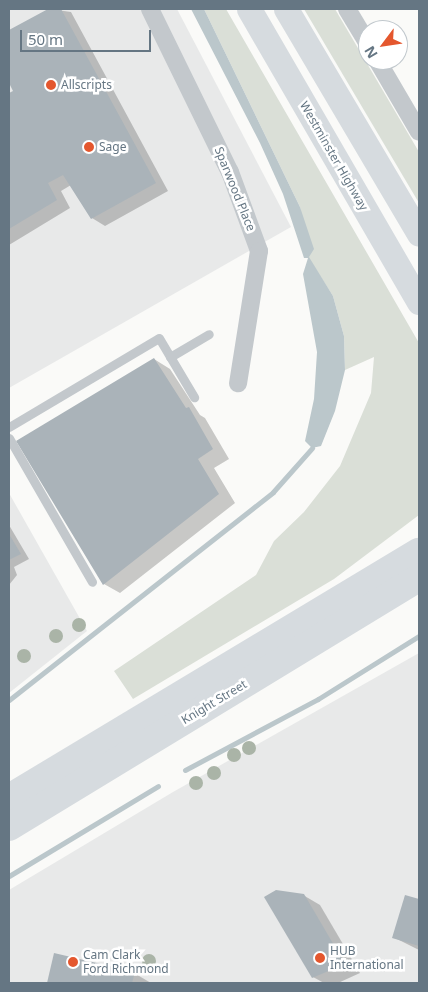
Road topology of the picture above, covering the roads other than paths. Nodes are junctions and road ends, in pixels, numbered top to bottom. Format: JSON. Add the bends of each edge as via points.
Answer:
{"nodes":[{"id":1,"x":150,"y":9,"type":"edge"},
{"id":2,"x":249,"y":9,"type":"edge"},
{"id":3,"x":286,"y":9,"type":"edge"},
{"id":4,"x":347,"y":9,"type":"edge"},
{"id":5,"x":358,"y":27,"type":"edge"},
{"id":6,"x":383,"y":70,"type":"edge"},
{"id":7,"x":419,"y":132,"type":"edge"},
{"id":8,"x":419,"y":234,"type":"edge"},
{"id":9,"x":419,"y":302,"type":"edge"},
{"id":10,"x":209,"y":334,"type":"dead end"},
{"id":11,"x":170,"y":357,"type":"junction"},
{"id":12,"x":238,"y":383,"type":"dead end"},
{"id":13,"x":194,"y":397,"type":"dead end"},
{"id":14,"x":9,"y":428,"type":"edge"},
{"id":15,"x":9,"y":438,"type":"edge"},
{"id":16,"x":419,"y":552,"type":"edge"},
{"id":17,"x":419,"y":578,"type":"edge"},
{"id":18,"x":92,"y":582,"type":"dead end"},
{"id":19,"x":9,"y":798,"type":"edge"},
{"id":20,"x":9,"y":827,"type":"edge"}],
"edges":[{"from":1,"to":12,"type":"street","name":"Sparwood Place","via":[[230,172],[259,251]]},
{"from":2,"to":9,"type":"main road","name":"Westminster Highway"},
{"from":3,"to":8,"type":"main road"},
{"from":4,"to":5,"type":"street"},
{"from":6,"to":7,"type":"street"},
{"from":10,"to":11,"type":"lane"},
{"from":11,"to":13,"type":"lane"},
{"from":11,"to":14,"type":"lane","via":[[159,338]]},
{"from":15,"to":18,"type":"lane"},
{"from":16,"to":19,"type":"highway","name":"Knight Street"},
{"from":17,"to":20,"type":"highway","name":"Knight Street"}]}
